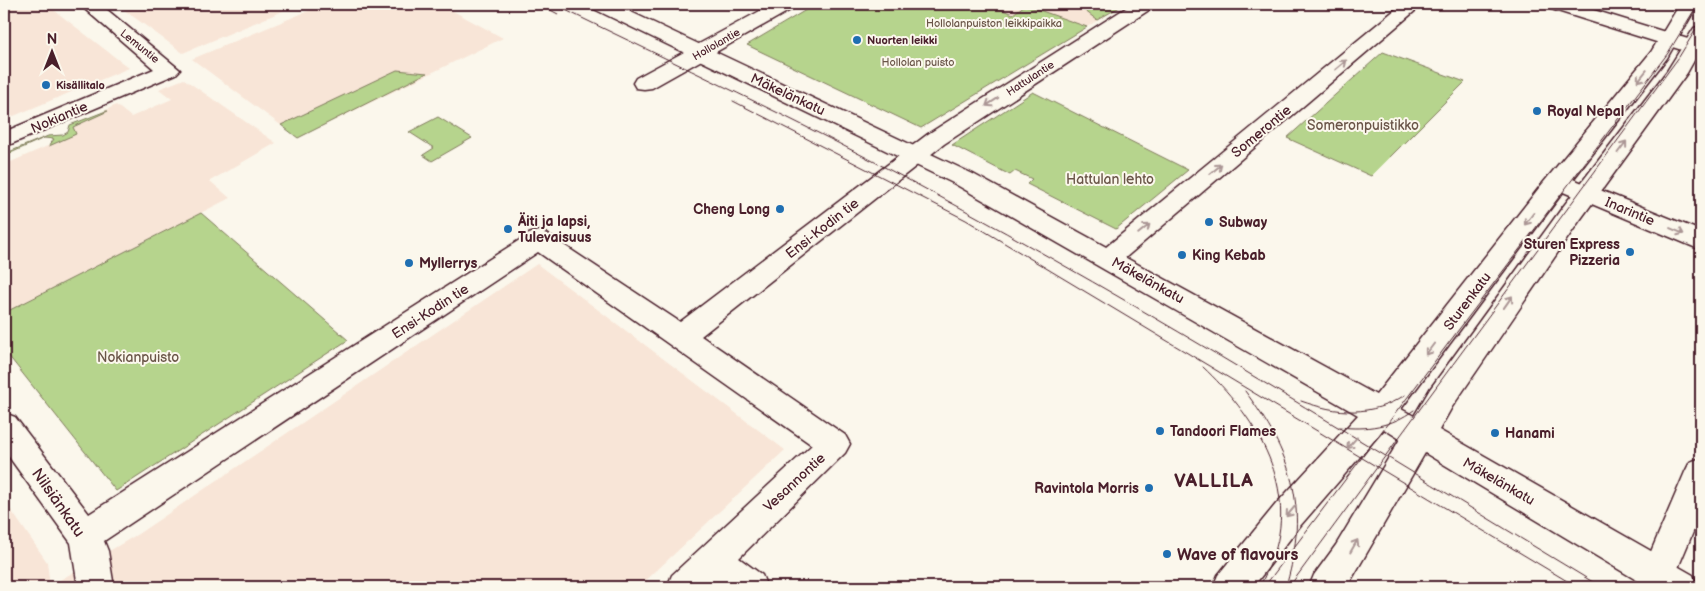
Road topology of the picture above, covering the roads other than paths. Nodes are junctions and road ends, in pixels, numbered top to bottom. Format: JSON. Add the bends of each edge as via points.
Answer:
{"nodes":[{"id":1,"x":88,"y":4,"type":"edge"},
{"id":2,"x":598,"y":4,"type":"edge"},
{"id":3,"x":787,"y":4,"type":"edge"},
{"id":4,"x":1145,"y":4,"type":"edge"},
{"id":5,"x":1413,"y":4,"type":"edge"},
{"id":6,"x":1555,"y":4,"type":"edge"},
{"id":7,"x":1689,"y":4,"type":"edge"},
{"id":8,"x":1669,"y":39,"type":"junction"},
{"id":9,"x":1698,"y":43,"type":"edge"},
{"id":10,"x":701,"y":53,"type":"junction"},
{"id":11,"x":169,"y":70,"type":"joint"},
{"id":12,"x":644,"y":83,"type":"dead end"},
{"id":13,"x":4,"y":140,"type":"edge"},
{"id":14,"x":916,"y":154,"type":"junction"},
{"id":15,"x":1558,"y":180,"type":"junction"},
{"id":16,"x":1587,"y":193,"type":"junction"},
{"id":17,"x":863,"y":196,"type":"joint"},
{"id":18,"x":1701,"y":241,"type":"edge"},
{"id":19,"x":1109,"y":258,"type":"junction"},
{"id":20,"x":681,"y":337,"type":"junction"},
{"id":21,"x":1380,"y":412,"type":"junction"},
{"id":22,"x":4,"y":426,"type":"edge"},
{"id":23,"x":1418,"y":434,"type":"junction"},
{"id":24,"x":1701,"y":472,"type":"edge"},
{"id":25,"x":85,"y":535,"type":"junction"},
{"id":26,"x":714,"y":559,"type":"junction"},
{"id":27,"x":1670,"y":581,"type":"edge"},
{"id":28,"x":96,"y":587,"type":"edge"},
{"id":29,"x":685,"y":587,"type":"edge"},
{"id":30,"x":749,"y":587,"type":"edge"},
{"id":31,"x":1231,"y":587,"type":"edge"},
{"id":32,"x":1327,"y":587,"type":"edge"}],
"edges":[{"from":1,"to":11,"type":"street","name":"Lemuntie"},
{"from":2,"to":10,"type":"street","name":"Mäkelänkatu"},
{"from":3,"to":10,"type":"street","name":"Hollolantie"},
{"from":4,"to":14,"type":"street","name":"Hattulantie","one_way":true},
{"from":19,"to":5,"type":"street","name":"Somerontie","one_way":true},
{"from":6,"to":8,"type":"street"},
{"from":7,"to":8,"type":"street","name":"Sturenkatu"},
{"from":8,"to":9,"type":"street"},
{"from":8,"to":15,"type":"street","name":"Sturenkatu","one_way":true},
{"from":16,"to":9,"type":"street","one_way":true},
{"from":10,"to":12,"type":"street","name":"Hollolantie"},
{"from":10,"to":14,"type":"street","name":"Mäkelänkatu"},
{"from":11,"to":13,"type":"street","name":"Nokiantie"},
{"from":14,"to":17,"type":"street","name":"Hattulantie"},
{"from":14,"to":19,"type":"street","name":"Mäkelänkatu"},
{"from":15,"to":16,"type":"street","name":"Inarintie"},
{"from":15,"to":21,"type":"street","name":"Sturenkatu","one_way":true},
{"from":16,"to":18,"type":"street","name":"Inarintie","one_way":true},
{"from":23,"to":16,"type":"street","one_way":true},
{"from":17,"to":20,"type":"street","name":"Ensi-Kodin tie"},
{"from":19,"to":21,"type":"street","name":"Mäkelänkatu"},
{"from":20,"to":25,"type":"street","name":"Ensi-Kodin tie","via":[[538,240]]},
{"from":20,"to":26,"type":"street","name":"Vesannontie","via":[[834,444]]},
{"from":21,"to":23,"type":"street","name":"Mäkelänkatu"},
{"from":21,"to":31,"type":"street","name":"Sturenkatu","one_way":true,"via":[[1288,515]]},
{"from":22,"to":25,"type":"street","name":"Nilsiänkatu"},
{"from":23,"to":27,"type":"street","name":"Mäkelänkatu"},
{"from":32,"to":23,"type":"street","one_way":true},
{"from":24,"to":27,"type":"street"},
{"from":25,"to":28,"type":"street","name":"Nilsiänkatu","via":[[91,551]]},
{"from":26,"to":29,"type":"street","name":"Vesannontie"},
{"from":26,"to":30,"type":"street"}]}
